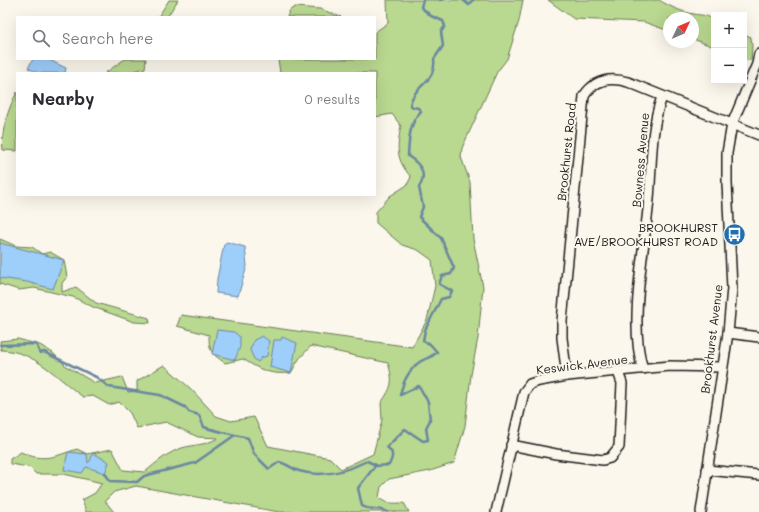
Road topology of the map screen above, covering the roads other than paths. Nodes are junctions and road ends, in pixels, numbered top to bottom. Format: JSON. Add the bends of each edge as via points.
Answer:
{"nodes":[{"id":1,"x":759,"y":54,"type":"edge"},
{"id":2,"x":662,"y":97,"type":"junction"},
{"id":3,"x":732,"y":124,"type":"junction"},
{"id":4,"x":759,"y":135,"type":"edge"},
{"id":5,"x":728,"y":333,"type":"junction"},
{"id":6,"x":759,"y":336,"type":"edge"},
{"id":7,"x":722,"y":367,"type":"junction"},
{"id":8,"x":643,"y":369,"type":"junction"},
{"id":9,"x":618,"y":372,"type":"junction"},
{"id":10,"x":567,"y":376,"type":"junction"},
{"id":11,"x":511,"y":445,"type":"junction"},
{"id":12,"x":707,"y":470,"type":"junction"},
{"id":13,"x":759,"y":475,"type":"edge"},
{"id":14,"x":496,"y":512,"type":"edge"},
{"id":15,"x":701,"y":512,"type":"edge"}],
"edges":[{"from":1,"to":3,"type":"street","name":"Brookhurst Avenue"},
{"from":2,"to":3,"type":"street","name":"Brookhurst Road"},
{"from":2,"to":8,"type":"street","name":"Bowness Avenue","via":[[653,132],[637,317],[639,356]]},
{"from":2,"to":10,"type":"street","name":"Brookhurst Road","via":[[615,79],[606,79],[592,87],[584,96],[562,321]]},
{"from":3,"to":4,"type":"street","name":"Brookhurst Road"},
{"from":3,"to":5,"type":"street","name":"Brookhurst Avenue","via":[[727,153],[732,288]]},
{"from":5,"to":6,"type":"street"},
{"from":5,"to":7,"type":"street","name":"Brookhurst Avenue"},
{"from":7,"to":8,"type":"street","name":"Keswick Avenue","via":[[670,366]]},
{"from":7,"to":12,"type":"street","name":"Brookhurst Avenue"},
{"from":8,"to":9,"type":"street","name":"Keswick Avenue"},
{"from":9,"to":10,"type":"street","name":"Keswick Avenue"},
{"from":9,"to":11,"type":"street","via":[[622,383],[619,447],[610,458],[603,460],[556,454]]},
{"from":10,"to":11,"type":"street","name":"Keswick Avenue","via":[[530,384],[524,392]]},
{"from":11,"to":14,"type":"street","name":"Keswick Avenue"},
{"from":12,"to":13,"type":"street"},
{"from":12,"to":15,"type":"street","name":"Brookhurst Avenue"}]}
